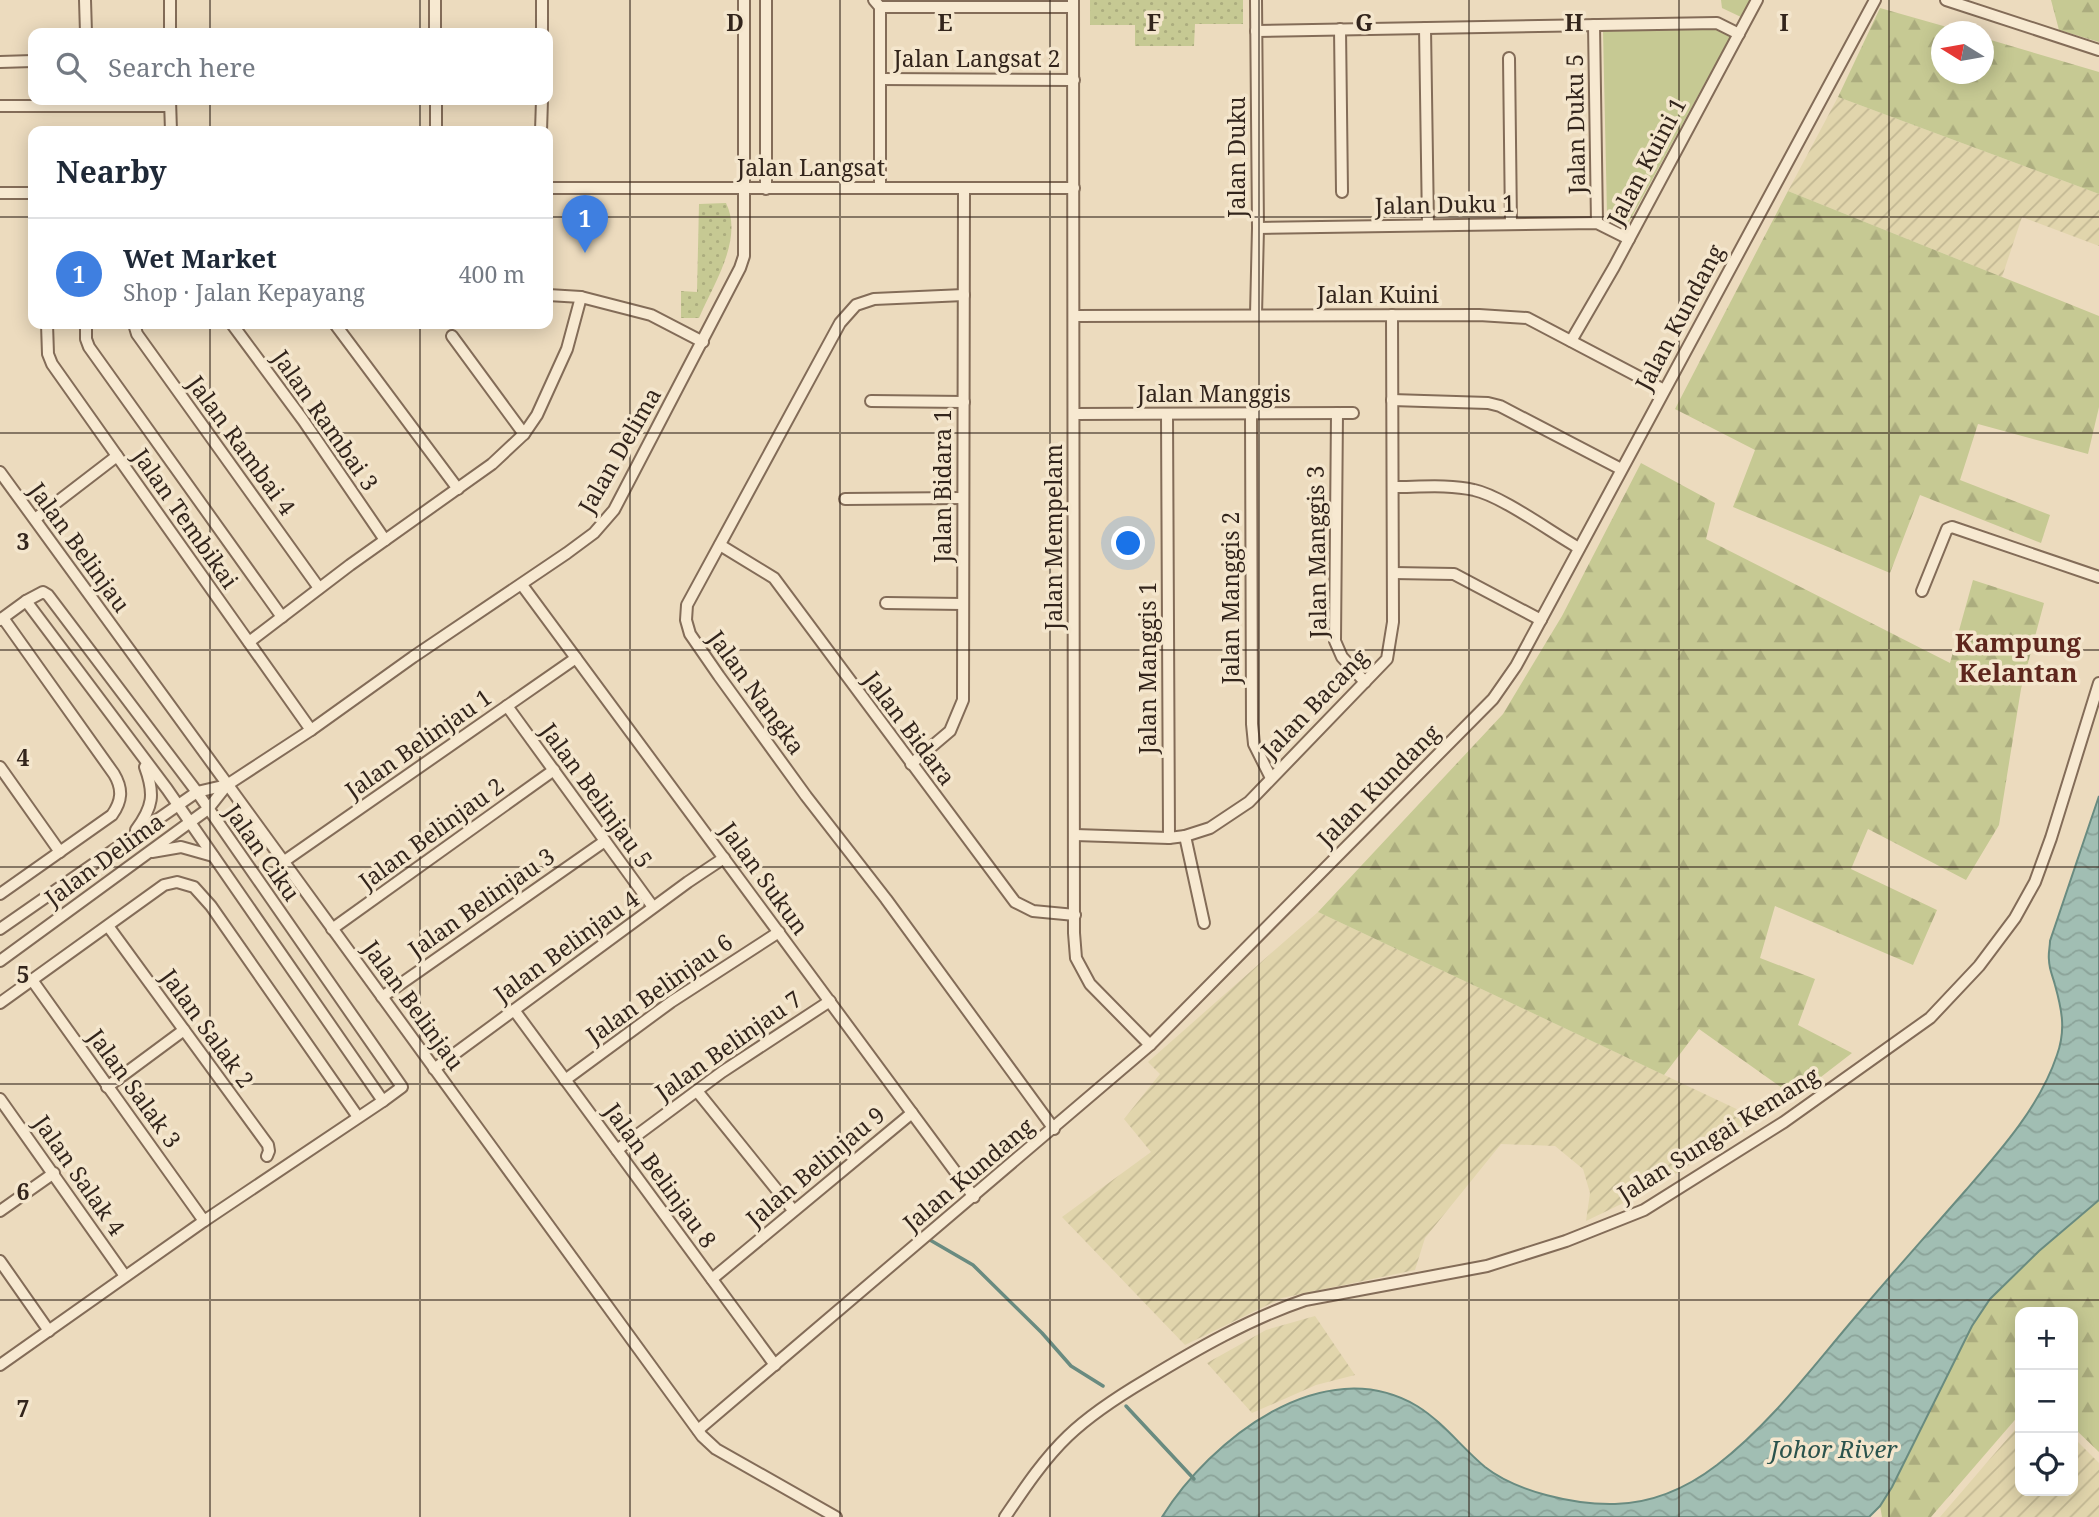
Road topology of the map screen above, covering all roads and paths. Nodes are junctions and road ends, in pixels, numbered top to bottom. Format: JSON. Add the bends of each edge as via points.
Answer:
{"nodes":[{"id":1,"x":85,"y":0,"type":"edge"},
{"id":2,"x":170,"y":0,"type":"edge"},
{"id":3,"x":435,"y":0,"type":"edge"},
{"id":4,"x":542,"y":0,"type":"edge"},
{"id":5,"x":744,"y":0,"type":"edge"},
{"id":6,"x":766,"y":0,"type":"edge"},
{"id":7,"x":1256,"y":0,"type":"edge"},
{"id":8,"x":1756,"y":0,"type":"edge"},
{"id":9,"x":1875,"y":0,"type":"edge"},
{"id":10,"x":1946,"y":0,"type":"edge"},
{"id":11,"x":877,"y":3,"type":"edge"},
{"id":12,"x":942,"y":3,"type":"edge"},
{"id":13,"x":1055,"y":3,"type":"edge"},
{"id":14,"x":1073,"y":3,"type":"edge"},
{"id":15,"x":1594,"y":25,"type":"junction"},
{"id":16,"x":86,"y":28,"type":"edge"},
{"id":17,"x":170,"y":28,"type":"edge"},
{"id":18,"x":435,"y":28,"type":"edge"},
{"id":19,"x":542,"y":28,"type":"edge"},
{"id":20,"x":1425,"y":28,"type":"junction"},
{"id":21,"x":1340,"y":29,"type":"junction"},
{"id":22,"x":1256,"y":30,"type":"junction"},
{"id":23,"x":1739,"y":34,"type":"junction"},
{"id":24,"x":2099,"y":50,"type":"edge"},
{"id":25,"x":1509,"y":58,"type":"dead end"},
{"id":26,"x":28,"y":61,"type":"edge"},
{"id":27,"x":0,"y":62,"type":"edge"},
{"id":28,"x":881,"y":79,"type":"junction"},
{"id":29,"x":1074,"y":80,"type":"junction"},
{"id":30,"x":28,"y":105,"type":"edge"},
{"id":31,"x":170,"y":105,"type":"edge"},
{"id":32,"x":436,"y":105,"type":"edge"},
{"id":33,"x":541,"y":105,"type":"edge"},
{"id":34,"x":0,"y":106,"type":"edge"},
{"id":35,"x":171,"y":126,"type":"edge"},
{"id":36,"x":436,"y":126,"type":"edge"},
{"id":37,"x":541,"y":126,"type":"edge"},
{"id":38,"x":553,"y":188,"type":"edge"},
{"id":39,"x":880,"y":188,"type":"junction"},
{"id":40,"x":964,"y":188,"type":"junction"},
{"id":41,"x":1074,"y":188,"type":"junction"},
{"id":42,"x":744,"y":189,"type":"junction"},
{"id":43,"x":766,"y":189,"type":"junction"},
{"id":44,"x":1342,"y":192,"type":"dead end"},
{"id":45,"x":0,"y":193,"type":"edge"},
{"id":46,"x":28,"y":193,"type":"edge"},
{"id":47,"x":1597,"y":223,"type":"junction"},
{"id":48,"x":1511,"y":224,"type":"junction"},
{"id":49,"x":1427,"y":225,"type":"junction"},
{"id":50,"x":1258,"y":228,"type":"junction"},
{"id":51,"x":1629,"y":239,"type":"junction"},
{"id":52,"x":553,"y":295,"type":"edge"},
{"id":53,"x":964,"y":295,"type":"junction"},
{"id":54,"x":581,"y":297,"type":"junction"},
{"id":55,"x":1256,"y":315,"type":"junction"},
{"id":56,"x":1392,"y":315,"type":"junction"},
{"id":57,"x":1074,"y":316,"type":"junction"},
{"id":58,"x":47,"y":329,"type":"edge"},
{"id":59,"x":86,"y":329,"type":"edge"},
{"id":60,"x":136,"y":329,"type":"edge"},
{"id":61,"x":236,"y":329,"type":"edge"},
{"id":62,"x":339,"y":329,"type":"edge"},
{"id":63,"x":452,"y":336,"type":"dead end"},
{"id":64,"x":1571,"y":341,"type":"junction"},
{"id":65,"x":703,"y":342,"type":"junction"},
{"id":66,"x":1664,"y":390,"type":"junction"},
{"id":67,"x":1392,"y":400,"type":"junction"},
{"id":68,"x":871,"y":401,"type":"dead end"},
{"id":69,"x":964,"y":402,"type":"junction"},
{"id":70,"x":1337,"y":413,"type":"junction"},
{"id":71,"x":1353,"y":413,"type":"dead end"},
{"id":72,"x":1074,"y":414,"type":"junction"},
{"id":73,"x":1167,"y":414,"type":"junction"},
{"id":74,"x":1251,"y":414,"type":"junction"},
{"id":75,"x":524,"y":434,"type":"junction"},
{"id":76,"x":117,"y":456,"type":"junction"},
{"id":77,"x":1621,"y":469,"type":"junction"},
{"id":78,"x":0,"y":471,"type":"edge"},
{"id":79,"x":1393,"y":487,"type":"junction"},
{"id":80,"x":458,"y":489,"type":"junction"},
{"id":81,"x":963,"y":498,"type":"junction"},
{"id":82,"x":845,"y":499,"type":"dead end"},
{"id":83,"x":35,"y":519,"type":"junction"},
{"id":84,"x":385,"y":540,"type":"junction"},
{"id":85,"x":720,"y":545,"type":"junction"},
{"id":86,"x":1579,"y":548,"type":"junction"},
{"id":87,"x":1393,"y":573,"type":"junction"},
{"id":88,"x":2099,"y":577,"type":"edge"},
{"id":89,"x":522,"y":585,"type":"junction"},
{"id":90,"x":319,"y":589,"type":"junction"},
{"id":91,"x":1922,"y":591,"type":"dead end"},
{"id":92,"x":26,"y":601,"type":"junction"},
{"id":93,"x":886,"y":603,"type":"dead end"},
{"id":94,"x":963,"y":604,"type":"junction"},
{"id":95,"x":282,"y":617,"type":"junction"},
{"id":96,"x":2,"y":619,"type":"edge"},
{"id":97,"x":1541,"y":620,"type":"junction"},
{"id":98,"x":249,"y":642,"type":"junction"},
{"id":99,"x":576,"y":658,"type":"junction"},
{"id":100,"x":1365,"y":682,"type":"junction"},
{"id":101,"x":2099,"y":683,"type":"edge"},
{"id":102,"x":507,"y":706,"type":"junction"},
{"id":103,"x":311,"y":730,"type":"junction"},
{"id":104,"x":141,"y":756,"type":"junction"},
{"id":105,"x":912,"y":764,"type":"junction"},
{"id":106,"x":554,"y":770,"type":"junction"},
{"id":107,"x":2,"y":775,"type":"edge"},
{"id":108,"x":1271,"y":778,"type":"junction"},
{"id":109,"x":227,"y":785,"type":"junction"},
{"id":110,"x":197,"y":792,"type":"junction"},
{"id":111,"x":178,"y":805,"type":"junction"},
{"id":112,"x":208,"y":809,"type":"junction"},
{"id":113,"x":190,"y":822,"type":"junction"},
{"id":114,"x":1074,"y":835,"type":"junction"},
{"id":115,"x":1185,"y":836,"type":"junction"},
{"id":116,"x":131,"y":838,"type":"junction"},
{"id":117,"x":1169,"y":838,"type":"junction"},
{"id":118,"x":605,"y":841,"type":"junction"},
{"id":119,"x":60,"y":852,"type":"junction"},
{"id":120,"x":145,"y":854,"type":"junction"},
{"id":121,"x":213,"y":856,"type":"junction"},
{"id":122,"x":724,"y":858,"type":"junction"},
{"id":123,"x":283,"y":862,"type":"junction"},
{"id":124,"x":0,"y":894,"type":"edge"},
{"id":125,"x":653,"y":907,"type":"junction"},
{"id":126,"x":1075,"y":915,"type":"junction"},
{"id":127,"x":1204,"y":923,"type":"dead end"},
{"id":128,"x":108,"y":926,"type":"junction"},
{"id":129,"x":0,"y":929,"type":"edge"},
{"id":130,"x":332,"y":929,"type":"junction"},
{"id":131,"x":779,"y":932,"type":"junction"},
{"id":132,"x":0,"y":961,"type":"edge"},
{"id":133,"x":32,"y":980,"type":"junction"},
{"id":134,"x":382,"y":997,"type":"junction"},
{"id":135,"x":830,"y":1001,"type":"junction"},
{"id":136,"x":0,"y":1003,"type":"edge"},
{"id":137,"x":514,"y":1010,"type":"junction"},
{"id":138,"x":184,"y":1030,"type":"junction"},
{"id":139,"x":1150,"y":1045,"type":"junction"},
{"id":140,"x":434,"y":1069,"type":"junction"},
{"id":141,"x":565,"y":1080,"type":"junction"},
{"id":142,"x":107,"y":1087,"type":"junction"},
{"id":143,"x":697,"y":1091,"type":"junction"},
{"id":144,"x":0,"y":1099,"type":"edge"},
{"id":145,"x":383,"y":1101,"type":"junction"},
{"id":146,"x":912,"y":1113,"type":"junction"},
{"id":147,"x":358,"y":1118,"type":"junction"},
{"id":148,"x":1054,"y":1129,"type":"junction"},
{"id":149,"x":617,"y":1150,"type":"junction"},
{"id":150,"x":267,"y":1156,"type":"dead end"},
{"id":151,"x":54,"y":1173,"type":"junction"},
{"id":152,"x":974,"y":1196,"type":"junction"},
{"id":153,"x":793,"y":1210,"type":"junction"},
{"id":154,"x":0,"y":1211,"type":"edge"},
{"id":155,"x":204,"y":1221,"type":"junction"},
{"id":156,"x":0,"y":1261,"type":"edge"},
{"id":157,"x":125,"y":1276,"type":"junction"},
{"id":158,"x":712,"y":1279,"type":"junction"},
{"id":159,"x":49,"y":1331,"type":"junction"},
{"id":160,"x":775,"y":1365,"type":"junction"},
{"id":161,"x":0,"y":1366,"type":"edge"},
{"id":162,"x":698,"y":1430,"type":"junction"},
{"id":163,"x":836,"y":1517,"type":"edge"},
{"id":164,"x":1005,"y":1517,"type":"edge"}],
"edges":[{"from":1,"to":16,"type":"street"},
{"from":2,"to":17,"type":"street"},
{"from":3,"to":18,"type":"street"},
{"from":4,"to":19,"type":"street"},
{"from":5,"to":42,"type":"street","name":"Jalan Delima"},
{"from":6,"to":43,"type":"street"},
{"from":7,"to":22,"type":"street","name":"Jalan Duku"},
{"from":8,"to":23,"type":"street","name":"Jalan Kuini 1"},
{"from":9,"to":66,"type":"street","name":"Jalan Kundang"},
{"from":10,"to":24,"type":"street"},
{"from":11,"to":12,"type":"street"},
{"from":11,"to":28,"type":"street"},
{"from":12,"to":13,"type":"street"},
{"from":13,"to":14,"type":"street"},
{"from":14,"to":29,"type":"street","name":"Jalan Mempelam"},
{"from":15,"to":20,"type":"street"},
{"from":15,"to":23,"type":"street","via":[[1717,23]]},
{"from":15,"to":47,"type":"street","name":"Jalan Duku 5"},
{"from":20,"to":21,"type":"street"},
{"from":20,"to":49,"type":"street"},
{"from":21,"to":22,"type":"street"},
{"from":21,"to":44,"type":"street"},
{"from":22,"to":50,"type":"street","name":"Jalan Duku"},
{"from":23,"to":51,"type":"street","name":"Jalan Kuini 1"},
{"from":25,"to":48,"type":"street"},
{"from":26,"to":27,"type":"street"},
{"from":28,"to":29,"type":"street","name":"Jalan Langsat 2"},
{"from":28,"to":39,"type":"street"},
{"from":29,"to":41,"type":"street","name":"Jalan Mempelam"},
{"from":30,"to":34,"type":"street"},
{"from":31,"to":35,"type":"street"},
{"from":32,"to":36,"type":"street"},
{"from":33,"to":37,"type":"street"},
{"from":38,"to":42,"type":"street","name":"Jalan Langsat"},
{"from":39,"to":40,"type":"street","name":"Jalan Langsat"},
{"from":39,"to":43,"type":"street","name":"Jalan Langsat"},
{"from":40,"to":41,"type":"street","name":"Jalan Langsat"},
{"from":40,"to":53,"type":"street","name":"Jalan Bidara 1"},
{"from":41,"to":57,"type":"street","name":"Jalan Mempelam"},
{"from":42,"to":43,"type":"street","name":"Jalan Langsat"},
{"from":42,"to":65,"type":"street","name":"Jalan Delima","via":[[744,256]]},
{"from":45,"to":46,"type":"street"},
{"from":47,"to":48,"type":"street","name":"Jalan Duku 1"},
{"from":47,"to":51,"type":"street","name":"Jalan Duku 1"},
{"from":48,"to":49,"type":"street","name":"Jalan Duku 1"},
{"from":49,"to":50,"type":"street","name":"Jalan Duku 1"},
{"from":50,"to":55,"type":"street","name":"Jalan Duku"},
{"from":51,"to":64,"type":"street","name":"Jalan Kuini 1"},
{"from":52,"to":54,"type":"street"},
{"from":53,"to":69,"type":"street","name":"Jalan Bidara 1"},
{"from":53,"to":85,"type":"street","name":"Jalan Nangka","via":[[874,299],[856,305],[840,323]]},
{"from":54,"to":65,"type":"street","via":[[651,315]]},
{"from":54,"to":75,"type":"street","via":[[567,349]]},
{"from":55,"to":56,"type":"street","name":"Jalan Kuini"},
{"from":55,"to":57,"type":"street","name":"Jalan Kuini"},
{"from":56,"to":64,"type":"street","name":"Jalan Kuini","via":[[1527,318]]},
{"from":56,"to":67,"type":"street","name":"Jalan Bacang"},
{"from":57,"to":72,"type":"street","name":"Jalan Mempelam"},
{"from":58,"to":76,"type":"street","name":"Jalan Tembikai","via":[[50,362]]},
{"from":59,"to":95,"type":"street","via":[[89,347]]},
{"from":60,"to":90,"type":"street","name":"Jalan Rambai 4"},
{"from":61,"to":84,"type":"street","name":"Jalan Rambai 3"},
{"from":62,"to":80,"type":"street"},
{"from":63,"to":75,"type":"street"},
{"from":64,"to":66,"type":"street","name":"Jalan Kuini"},
{"from":65,"to":89,"type":"street","name":"Jalan Delima","via":[[605,523]]},
{"from":66,"to":77,"type":"street","name":"Jalan Kundang"},
{"from":67,"to":77,"type":"street","via":[[1500,406]]},
{"from":67,"to":79,"type":"street","name":"Jalan Bacang"},
{"from":68,"to":69,"type":"street"},
{"from":69,"to":81,"type":"street","name":"Jalan Bidara 1"},
{"from":70,"to":71,"type":"street","name":"Jalan Manggis"},
{"from":70,"to":74,"type":"street","name":"Jalan Manggis"},
{"from":70,"to":100,"type":"street","name":"Jalan Manggis 3","via":[[1335,641],[1342,657]]},
{"from":72,"to":73,"type":"street","name":"Jalan Manggis"},
{"from":72,"to":114,"type":"street","name":"Jalan Mempelam"},
{"from":73,"to":74,"type":"street","name":"Jalan Manggis"},
{"from":73,"to":117,"type":"street","name":"Jalan Manggis 1"},
{"from":74,"to":108,"type":"street","name":"Jalan Manggis 2","via":[[1252,724],[1254,744]]},
{"from":75,"to":80,"type":"street"},
{"from":76,"to":83,"type":"street"},
{"from":76,"to":98,"type":"street","name":"Jalan Tembikai"},
{"from":77,"to":86,"type":"street","name":"Jalan Kundang"},
{"from":78,"to":83,"type":"street","name":"Jalan Belinjau"},
{"from":79,"to":86,"type":"street","via":[[1477,490]]},
{"from":79,"to":87,"type":"street","name":"Jalan Bacang"},
{"from":80,"to":84,"type":"street"},
{"from":81,"to":82,"type":"street"},
{"from":81,"to":94,"type":"street","name":"Jalan Bidara 1"},
{"from":83,"to":109,"type":"street","name":"Jalan Belinjau"},
{"from":84,"to":90,"type":"street"},
{"from":85,"to":105,"type":"street","name":"Jalan Bidara","via":[[774,578]]},
{"from":85,"to":148,"type":"street","name":"Jalan Nangka","via":[[687,605],[690,634]]},
{"from":86,"to":97,"type":"street","name":"Jalan Kundang"},
{"from":87,"to":97,"type":"street","via":[[1454,574]]},
{"from":87,"to":100,"type":"street","name":"Jalan Bacang","via":[[1394,622],[1387,659]]},
{"from":88,"to":91,"type":"street","via":[[1952,527],[1940,543]]},
{"from":89,"to":99,"type":"street","name":"Jalan Sukun"},
{"from":89,"to":103,"type":"street","name":"Jalan Delima"},
{"from":90,"to":95,"type":"street"},
{"from":92,"to":96,"type":"street"},
{"from":92,"to":104,"type":"street","name":"Jalan Ciku"},
{"from":92,"to":110,"type":"street","name":"Jalan Ciku","via":[[40,592],[48,595]]},
{"from":93,"to":94,"type":"street"},
{"from":94,"to":105,"type":"street","name":"Jalan Bidara 1","via":[[963,700],[950,732]]},
{"from":95,"to":98,"type":"street"},
{"from":96,"to":119,"type":"street","via":[[114,774],[121,791],[112,815]]},
{"from":97,"to":139,"type":"street","name":"Jalan Kundang","via":[[1493,699]]},
{"from":98,"to":103,"type":"street","name":"Jalan Tembikai"},
{"from":99,"to":102,"type":"street","name":"Jalan Belinjau 1"},
{"from":99,"to":122,"type":"street","name":"Jalan Sukun"},
{"from":100,"to":108,"type":"street","name":"Jalan Bacang"},
{"from":101,"to":164,"type":"street","name":"Jalan Sungai Kemang","via":[[2035,882],[1979,966],[1930,1018],[1784,1122],[1644,1210],[1487,1266],[1305,1300],[1195,1350],[1068,1436],[1039,1467]]},
{"from":102,"to":106,"type":"street","name":"Jalan Belinjau 5"},
{"from":102,"to":123,"type":"street","name":"Jalan Belinjau 1"},
{"from":103,"to":109,"type":"street","name":"Jalan Delima"},
{"from":104,"to":111,"type":"street","name":"Jalan Ciku"},
{"from":104,"to":116,"type":"street","via":[[152,785],[151,800]]},
{"from":105,"to":126,"type":"street","name":"Jalan Bidara","via":[[1015,902],[1032,911]]},
{"from":106,"to":118,"type":"street","name":"Jalan Belinjau 5"},
{"from":106,"to":130,"type":"street","name":"Jalan Belinjau 2"},
{"from":107,"to":119,"type":"street"},
{"from":108,"to":115,"type":"street","name":"Jalan Bacang","via":[[1249,802],[1210,828]]},
{"from":109,"to":110,"type":"street","name":"Jalan Delima"},
{"from":109,"to":112,"type":"street","name":"Jalan Delima"},
{"from":109,"to":123,"type":"street","name":"Jalan Belinjau"},
{"from":110,"to":111,"type":"street","name":"Jalan Delima"},
{"from":110,"to":112,"type":"street","name":"Jalan Ciku"},
{"from":111,"to":113,"type":"street","name":"Jalan Ciku"},
{"from":111,"to":116,"type":"street","name":"Jalan Delima"},
{"from":112,"to":113,"type":"street","name":"Jalan Delima"},
{"from":112,"to":145,"type":"street","name":"Jalan Ciku","via":[[402,1087]]},
{"from":113,"to":120,"type":"street","name":"Jalan Delima"},
{"from":113,"to":121,"type":"street","name":"Jalan Ciku"},
{"from":114,"to":117,"type":"street","name":"Jalan Bacang"},
{"from":114,"to":126,"type":"street","name":"Jalan Mempelam"},
{"from":115,"to":117,"type":"street","name":"Jalan Bacang"},
{"from":115,"to":127,"type":"street"},
{"from":116,"to":129,"type":"street","name":"Jalan Delima"},
{"from":118,"to":125,"type":"street","name":"Jalan Belinjau 5"},
{"from":118,"to":134,"type":"street","name":"Jalan Belinjau 3"},
{"from":119,"to":124,"type":"street"},
{"from":120,"to":121,"type":"street","via":[[181,847]]},
{"from":120,"to":132,"type":"street","name":"Jalan Delima"},
{"from":121,"to":145,"type":"street","name":"Jalan Ciku"},
{"from":122,"to":125,"type":"street","name":"Jalan Belinjau 4"},
{"from":122,"to":131,"type":"street","name":"Jalan Sukun"},
{"from":123,"to":130,"type":"street","name":"Jalan Belinjau"},
{"from":125,"to":137,"type":"street","name":"Jalan Belinjau 4"},
{"from":126,"to":139,"type":"street","name":"Jalan Mempelam","via":[[1076,958],[1090,985]]},
{"from":128,"to":133,"type":"street"},
{"from":128,"to":138,"type":"street","name":"Jalan Salak 2"},
{"from":128,"to":147,"type":"street","via":[[163,885],[177,882],[194,887],[231,933]]},
{"from":130,"to":134,"type":"street","name":"Jalan Belinjau"},
{"from":131,"to":135,"type":"street","name":"Jalan Sukun"},
{"from":131,"to":141,"type":"street","name":"Jalan Belinjau 6","via":[[671,1002]]},
{"from":133,"to":136,"type":"street"},
{"from":133,"to":142,"type":"street","name":"Jalan Salak 3"},
{"from":134,"to":140,"type":"street","name":"Jalan Belinjau"},
{"from":135,"to":143,"type":"street","name":"Jalan Belinjau 7"},
{"from":135,"to":146,"type":"street","name":"Jalan Sukun"},
{"from":137,"to":140,"type":"street","name":"Jalan Belinjau 4"},
{"from":137,"to":141,"type":"street","name":"Jalan Belinjau 8"},
{"from":138,"to":142,"type":"street"},
{"from":138,"to":150,"type":"street","name":"Jalan Salak 2","via":[[268,1145]]},
{"from":139,"to":148,"type":"street","name":"Jalan Kundang"},
{"from":140,"to":162,"type":"street","name":"Jalan Belinjau"},
{"from":141,"to":149,"type":"street","name":"Jalan Belinjau 8"},
{"from":142,"to":155,"type":"street","name":"Jalan Salak 3"},
{"from":143,"to":149,"type":"street","name":"Jalan Belinjau 7"},
{"from":143,"to":153,"type":"street"},
{"from":144,"to":151,"type":"street","name":"Jalan Salak 4"},
{"from":145,"to":147,"type":"street"},
{"from":146,"to":152,"type":"street","name":"Jalan Sukun"},
{"from":146,"to":153,"type":"street","name":"Jalan Belinjau 9"},
{"from":147,"to":155,"type":"street"},
{"from":148,"to":152,"type":"street","name":"Jalan Kundang"},
{"from":149,"to":158,"type":"street","name":"Jalan Belinjau 8"},
{"from":151,"to":154,"type":"street"},
{"from":151,"to":157,"type":"street","name":"Jalan Salak 4"},
{"from":152,"to":160,"type":"street","name":"Jalan Kundang"},
{"from":153,"to":158,"type":"street","name":"Jalan Belinjau 9"},
{"from":155,"to":157,"type":"street"},
{"from":156,"to":159,"type":"street"},
{"from":157,"to":159,"type":"street"},
{"from":158,"to":160,"type":"street","name":"Jalan Belinjau 8"},
{"from":159,"to":161,"type":"street"},
{"from":160,"to":162,"type":"street","name":"Jalan Kundang"},
{"from":162,"to":163,"type":"street","name":"Jalan Belinjau","via":[[716,1448]]}]}
